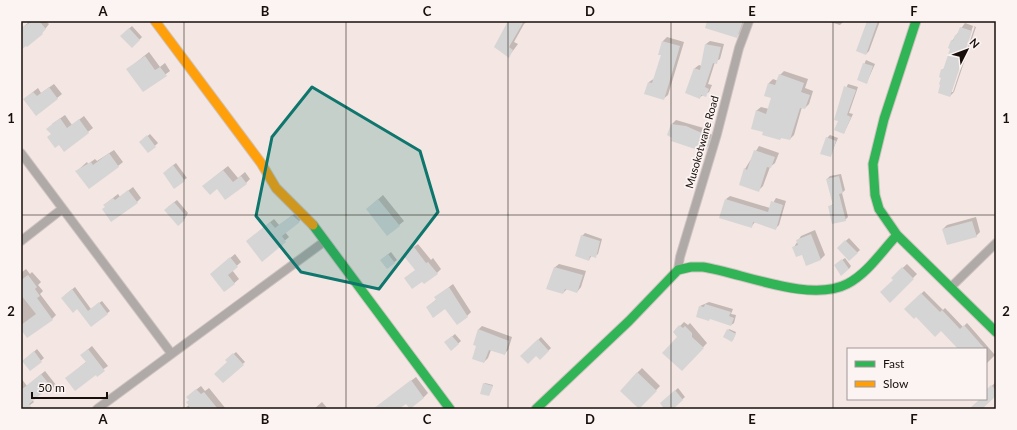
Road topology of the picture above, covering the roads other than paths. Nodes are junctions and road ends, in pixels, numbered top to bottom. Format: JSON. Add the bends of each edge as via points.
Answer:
{"nodes":[{"id":1,"x":155,"y":21,"type":"edge"},
{"id":2,"x":749,"y":21,"type":"edge"},
{"id":3,"x":916,"y":21,"type":"edge"},
{"id":4,"x":21,"y":153,"type":"edge"},
{"id":5,"x":62,"y":209,"type":"junction"},
{"id":6,"x":898,"y":235,"type":"junction"},
{"id":7,"x":21,"y":240,"type":"edge"},
{"id":8,"x":325,"y":241,"type":"junction"},
{"id":9,"x":996,"y":243,"type":"edge"},
{"id":10,"x":678,"y":270,"type":"junction"},
{"id":11,"x":951,"y":287,"type":"junction"},
{"id":12,"x":996,"y":332,"type":"edge"},
{"id":13,"x":171,"y":353,"type":"junction"},
{"id":14,"x":97,"y":409,"type":"edge"},
{"id":15,"x":450,"y":409,"type":"edge"},
{"id":16,"x":536,"y":409,"type":"edge"}],
"edges":[{"from":1,"to":8,"type":"street","via":[[254,153],[276,188],[317,228]]},
{"from":2,"to":10,"type":"street","name":"Musokotwane Road"},
{"from":3,"to":6,"type":"street","via":[[884,119],[873,164],[879,209]]},
{"from":4,"to":5,"type":"street"},
{"from":5,"to":7,"type":"street"},
{"from":5,"to":13,"type":"street"},
{"from":6,"to":10,"type":"street","via":[[858,276],[834,289],[776,285],[701,266],[688,266]]},
{"from":6,"to":11,"type":"street"},
{"from":8,"to":13,"type":"street"},
{"from":8,"to":15,"type":"street"},
{"from":9,"to":11,"type":"street"},
{"from":10,"to":16,"type":"street","via":[[629,321]]},
{"from":11,"to":12,"type":"street"},
{"from":13,"to":14,"type":"street"}]}
